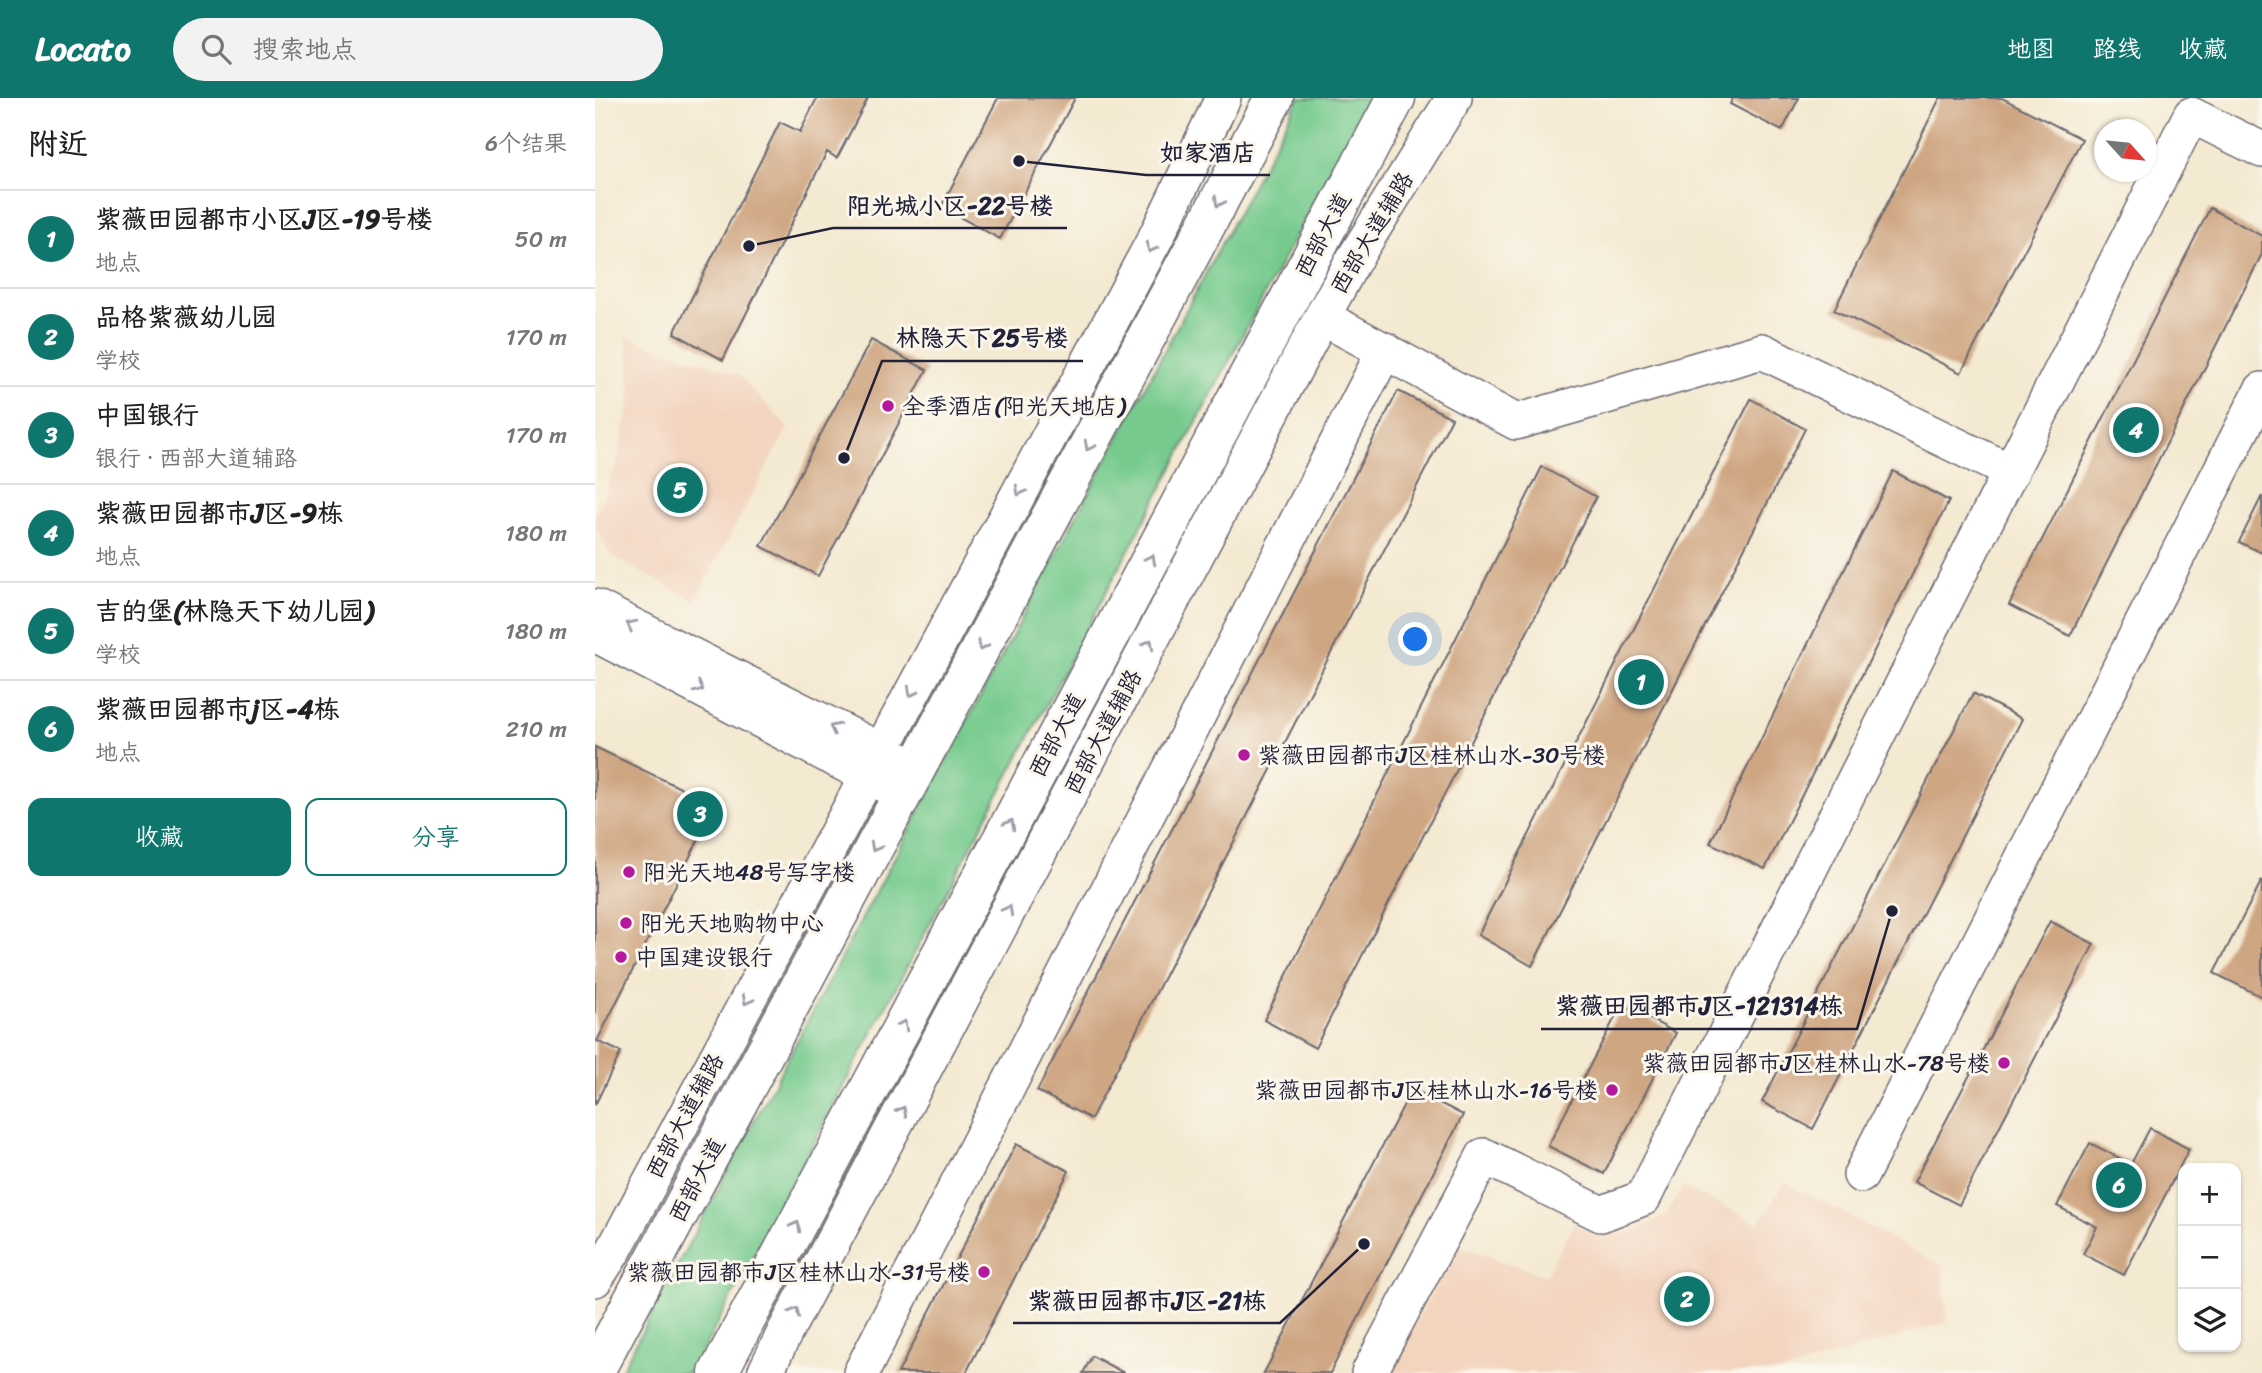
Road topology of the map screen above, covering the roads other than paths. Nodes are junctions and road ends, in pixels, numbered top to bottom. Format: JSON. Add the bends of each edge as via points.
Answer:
{"nodes":[{"id":1,"x":1223,"y":98,"type":"edge"},
{"id":2,"x":1274,"y":98,"type":"edge"},
{"id":3,"x":1396,"y":98,"type":"edge"},
{"id":4,"x":1454,"y":98,"type":"edge"},
{"id":5,"x":2262,"y":150,"type":"edge"},
{"id":6,"x":1322,"y":317,"type":"junction"},
{"id":7,"x":1385,"y":350,"type":"junction"},
{"id":8,"x":2262,"y":390,"type":"edge"},
{"id":9,"x":2011,"y":472,"type":"junction"},
{"id":10,"x":595,"y":607,"type":"edge"},
{"id":11,"x":595,"y":634,"type":"edge"},
{"id":12,"x":874,"y":763,"type":"junction"},
{"id":13,"x":910,"y":782,"type":"junction"},
{"id":14,"x":1861,"y":1175,"type":"dead end"},
{"id":15,"x":595,"y":1279,"type":"edge"},
{"id":16,"x":595,"y":1371,"type":"edge"},
{"id":17,"x":718,"y":1373,"type":"edge"},
{"id":18,"x":765,"y":1373,"type":"edge"},
{"id":19,"x":861,"y":1373,"type":"edge"},
{"id":20,"x":1369,"y":1373,"type":"edge"}],
"edges":[{"from":1,"to":12,"type":"street","name":"西部大道辅路","one_way":true,"via":[[1156,237]]},
{"from":2,"to":13,"type":"main road","name":"西部大道","one_way":true},
{"from":17,"to":3,"type":"main road","name":"西部大道","one_way":true},
{"from":4,"to":6,"type":"street","name":"西部大道辅路"},
{"from":5,"to":9,"type":"street","via":[[2191,115]]},
{"from":6,"to":7,"type":"street"},
{"from":18,"to":6,"type":"street","name":"西部大道辅路","one_way":true},
{"from":7,"to":9,"type":"street","via":[[1517,422],[1762,351]]},
{"from":7,"to":19,"type":"street"},
{"from":8,"to":14,"type":"street"},
{"from":9,"to":20,"type":"street","via":[[1643,1198],[1601,1214],[1484,1156]]},
{"from":12,"to":10,"type":"street","one_way":true},
{"from":11,"to":12,"type":"street","one_way":true},
{"from":12,"to":13,"type":"street"},
{"from":12,"to":15,"type":"street","name":"西部大道辅路","one_way":true},
{"from":13,"to":16,"type":"main road","name":"西部大道","one_way":true}]}
